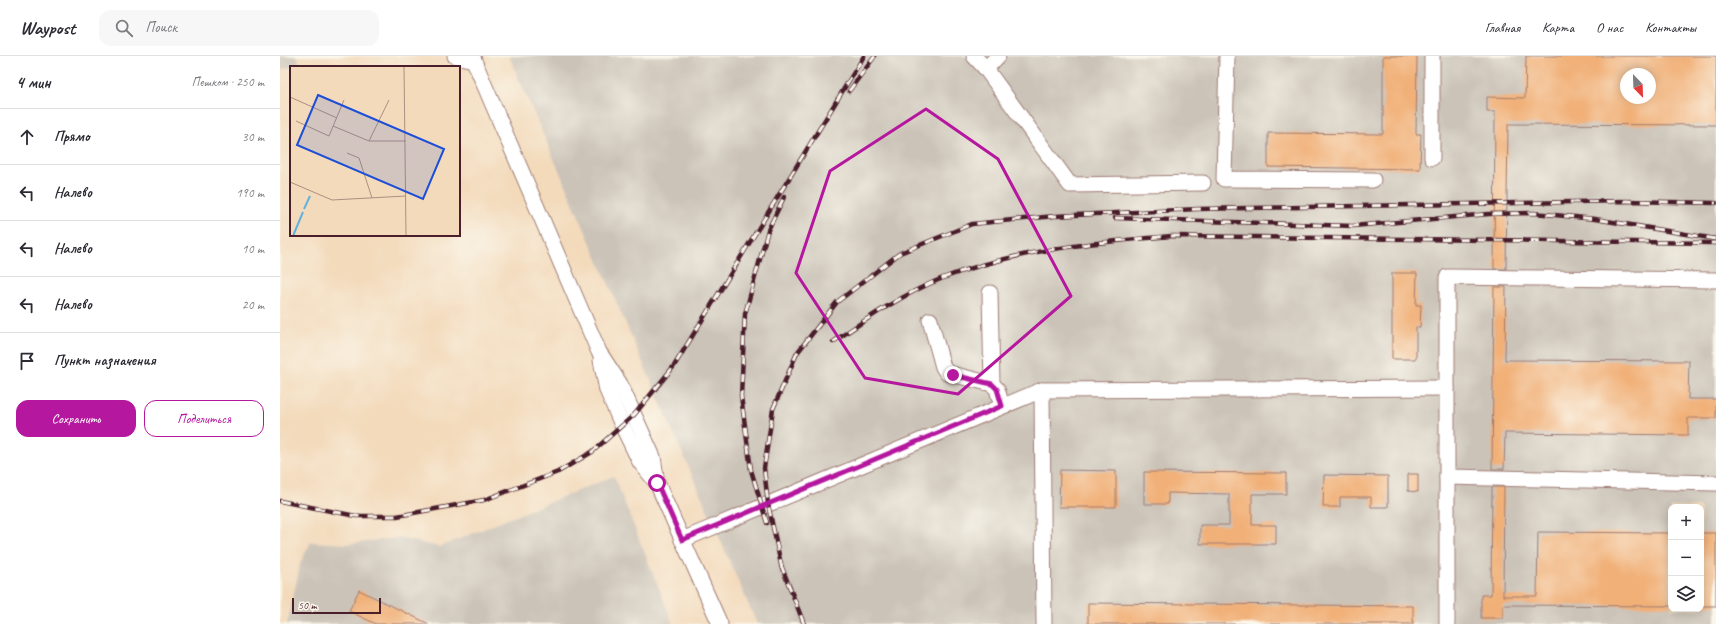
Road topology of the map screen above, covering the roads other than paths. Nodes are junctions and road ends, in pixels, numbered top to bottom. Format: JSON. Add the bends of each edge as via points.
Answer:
{"nodes":[{"id":1,"x":456,"y":56,"type":"edge"},
{"id":2,"x":974,"y":56,"type":"edge"},
{"id":3,"x":998,"y":56,"type":"edge"},
{"id":4,"x":1227,"y":56,"type":"edge"},
{"id":5,"x":1432,"y":56,"type":"edge"},
{"id":6,"x":473,"y":58,"type":"edge"},
{"id":7,"x":986,"y":69,"type":"junction"},
{"id":8,"x":1432,"y":158,"type":"dead end"},
{"id":9,"x":1373,"y":180,"type":"dead end"},
{"id":10,"x":1203,"y":183,"type":"dead end"},
{"id":11,"x":1716,"y":280,"type":"edge"},
{"id":12,"x":990,"y":294,"type":"dead end"},
{"id":13,"x":930,"y":320,"type":"dead end"},
{"id":14,"x":992,"y":384,"type":"junction"},
{"id":15,"x":1447,"y":388,"type":"junction"},
{"id":16,"x":1042,"y":390,"type":"junction"},
{"id":17,"x":1002,"y":406,"type":"junction"},
{"id":18,"x":1447,"y":477,"type":"junction"},
{"id":19,"x":1716,"y":483,"type":"edge"},
{"id":20,"x":682,"y":540,"type":"junction"},
{"id":21,"x":720,"y":624,"type":"edge"},
{"id":22,"x":1044,"y":624,"type":"edge"},
{"id":23,"x":1447,"y":624,"type":"edge"}],
"edges":[{"from":1,"to":6,"type":"street"},
{"from":2,"to":7,"type":"street"},
{"from":3,"to":7,"type":"street"},
{"from":4,"to":9,"type":"street","via":[[1224,179]]},
{"from":5,"to":8,"type":"street"},
{"from":6,"to":20,"type":"street","via":[[599,352],[607,390],[622,425],[640,462],[657,483]]},
{"from":7,"to":10,"type":"street","via":[[1070,185]]},
{"from":11,"to":15,"type":"street","via":[[1447,277]]},
{"from":12,"to":14,"type":"street"},
{"from":13,"to":14,"type":"street","via":[[947,373]]},
{"from":14,"to":17,"type":"street","via":[[997,389]]},
{"from":15,"to":16,"type":"street"},
{"from":15,"to":18,"type":"street"},
{"from":16,"to":17,"type":"street"},
{"from":16,"to":22,"type":"street"},
{"from":17,"to":20,"type":"street"},
{"from":18,"to":19,"type":"street"},
{"from":18,"to":23,"type":"street"},
{"from":20,"to":21,"type":"street"}]}
